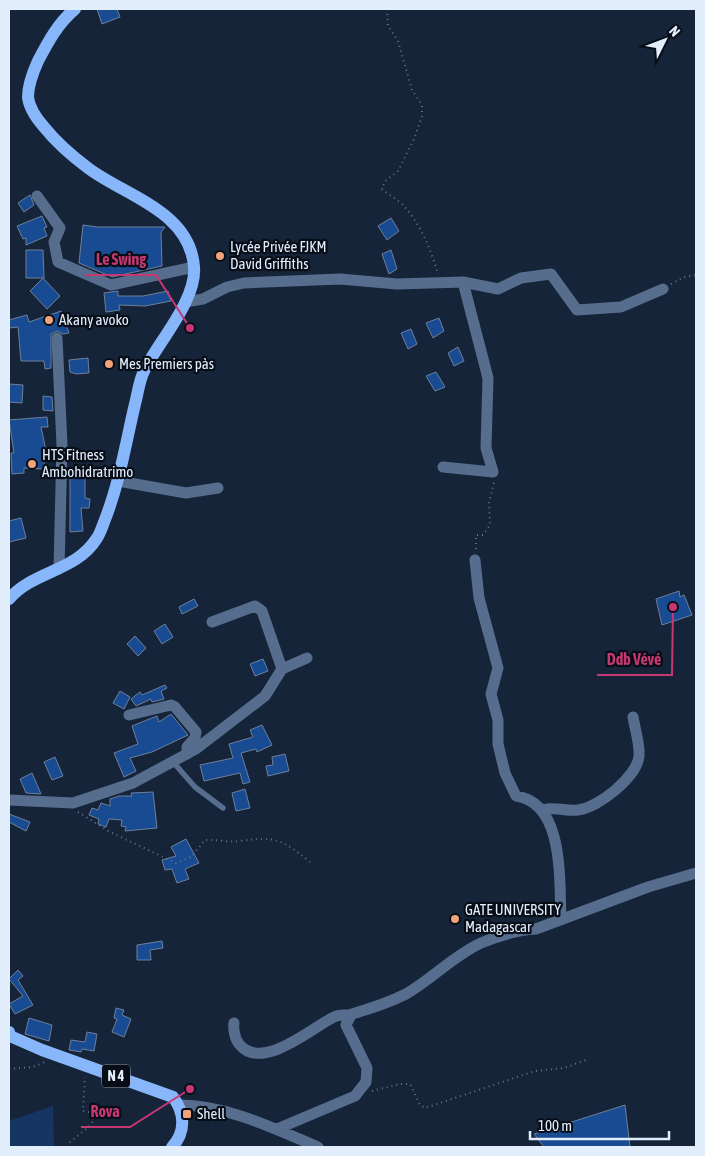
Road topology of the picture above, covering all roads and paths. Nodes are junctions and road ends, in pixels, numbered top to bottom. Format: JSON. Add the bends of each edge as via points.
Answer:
{"nodes":[{"id":1,"x":75,"y":9,"type":"edge"},
{"id":2,"x":387,"y":9,"type":"edge"},
{"id":3,"x":37,"y":196,"type":"dead end"},
{"id":4,"x":194,"y":267,"type":"junction"},
{"id":5,"x":696,"y":275,"type":"edge"},
{"id":6,"x":463,"y":282,"type":"junction"},
{"id":7,"x":438,"y":284,"type":"junction"},
{"id":8,"x":663,"y":289,"type":"joint"},
{"id":9,"x":184,"y":302,"type":"junction"},
{"id":10,"x":57,"y":338,"type":"dead end"},
{"id":11,"x":443,"y":467,"type":"dead end"},
{"id":12,"x":493,"y":472,"type":"junction"},
{"id":13,"x":118,"y":481,"type":"junction"},
{"id":14,"x":218,"y":488,"type":"dead end"},
{"id":15,"x":476,"y":546,"type":"dead end"},
{"id":16,"x":475,"y":560,"type":"dead end"},
{"id":17,"x":59,"y":570,"type":"junction"},
{"id":18,"x":9,"y":599,"type":"edge"},
{"id":19,"x":212,"y":622,"type":"dead end"},
{"id":20,"x":307,"y":658,"type":"dead end"},
{"id":21,"x":282,"y":669,"type":"junction"},
{"id":22,"x":129,"y":715,"type":"dead end"},
{"id":23,"x":633,"y":717,"type":"dead end"},
{"id":24,"x":187,"y":754,"type":"junction"},
{"id":25,"x":173,"y":762,"type":"junction"},
{"id":26,"x":9,"y":800,"type":"edge"},
{"id":27,"x":73,"y":803,"type":"junction"},
{"id":28,"x":223,"y":808,"type":"dead end"},
{"id":29,"x":544,"y":810,"type":"junction"},
{"id":30,"x":310,"y":862,"type":"dead end"},
{"id":31,"x":696,"y":873,"type":"edge"},
{"id":32,"x":561,"y":918,"type":"junction"},
{"id":33,"x":351,"y":1015,"type":"junction"},
{"id":34,"x":234,"y":1023,"type":"dead end"},
{"id":35,"x":9,"y":1035,"type":"edge"},
{"id":36,"x":58,"y":1056,"type":"junction"},
{"id":37,"x":589,"y":1059,"type":"dead end"},
{"id":38,"x":87,"y":1066,"type":"junction"},
{"id":39,"x":9,"y":1069,"type":"edge"},
{"id":40,"x":355,"y":1096,"type":"junction"},
{"id":41,"x":180,"y":1105,"type":"junction"},
{"id":42,"x":277,"y":1130,"type":"junction"},
{"id":43,"x":69,"y":1147,"type":"edge"},
{"id":44,"x":172,"y":1147,"type":"edge"},
{"id":45,"x":318,"y":1147,"type":"edge"}],
"edges":[{"from":1,"to":4,"type":"main road","via":[[55,30],[35,68],[28,99],[36,117],[88,168],[169,219],[186,240]]},
{"from":2,"to":7,"type":"path","via":[[388,26],[398,41],[412,90],[422,106],[422,116],[398,171],[385,181],[382,188],[402,204],[417,223],[432,254]]},
{"from":3,"to":4,"type":"street","via":[[60,228],[54,242],[58,262],[111,284]]},
{"from":4,"to":9,"type":"main road","via":[[192,286]]},
{"from":5,"to":8,"type":"path","via":[[684,277]]},
{"from":6,"to":7,"type":"street"},
{"from":6,"to":8,"type":"street","via":[[498,289],[521,278],[551,274],[577,310],[622,307]]},
{"from":6,"to":12,"type":"street","via":[[488,378],[486,448]]},
{"from":7,"to":9,"type":"street","via":[[340,279],[244,283],[203,299]]},
{"from":9,"to":13,"type":"main road","via":[[143,373]]},
{"from":10,"to":17,"type":"street","via":[[62,446]]},
{"from":11,"to":12,"type":"street"},
{"from":12,"to":15,"type":"path","via":[[495,486],[489,502],[490,524],[484,535],[476,535]]},
{"from":13,"to":14,"type":"street","via":[[186,493]]},
{"from":13,"to":17,"type":"main road","via":[[98,538],[84,554]]},
{"from":16,"to":29,"type":"street","via":[[479,598],[498,668],[491,694],[505,772],[516,796],[530,798]]},
{"from":17,"to":18,"type":"main road","via":[[26,583]]},
{"from":19,"to":21,"type":"street","via":[[255,606],[262,611]]},
{"from":20,"to":21,"type":"street"},
{"from":21,"to":24,"type":"street","via":[[265,696]]},
{"from":22,"to":24,"type":"street","via":[[171,705],[175,707],[196,732],[186,747]]},
{"from":23,"to":29,"type":"street","via":[[639,757],[625,782],[594,805],[577,811],[553,807]]},
{"from":24,"to":25,"type":"street"},
{"from":25,"to":27,"type":"street","via":[[133,783]]},
{"from":25,"to":28,"type":"lane","via":[[195,787]]},
{"from":26,"to":27,"type":"street"},
{"from":27,"to":30,"type":"path","via":[[77,811],[93,823],[176,863],[191,857],[205,840],[238,842],[266,838],[285,843]]},
{"from":29,"to":32,"type":"street","via":[[558,856]]},
{"from":31,"to":32,"type":"street"},
{"from":32,"to":33,"type":"street","via":[[536,929],[481,943],[405,994]]},
{"from":33,"to":34,"type":"street","via":[[335,1016],[295,1043],[260,1052],[249,1051],[238,1042]]},
{"from":33,"to":40,"type":"street","via":[[346,1025],[367,1068],[366,1082]]},
{"from":35,"to":36,"type":"main road","number":"N 4"},
{"from":36,"to":38,"type":"main road","number":"N 4"},
{"from":36,"to":39,"type":"path","via":[[33,1068]]},
{"from":37,"to":40,"type":"path","via":[[564,1068],[535,1071],[425,1108],[420,1105],[414,1088],[405,1083]]},
{"from":38,"to":41,"type":"main road","number":"N 4","via":[[158,1090],[173,1097]]},
{"from":38,"to":43,"type":"path","via":[[83,1111],[94,1113],[92,1124],[69,1143]]},
{"from":40,"to":42,"type":"street"},
{"from":41,"to":42,"type":"street","via":[[202,1105]]},
{"from":41,"to":44,"type":"main road","via":[[183,1126]]},
{"from":42,"to":45,"type":"street"}]}
